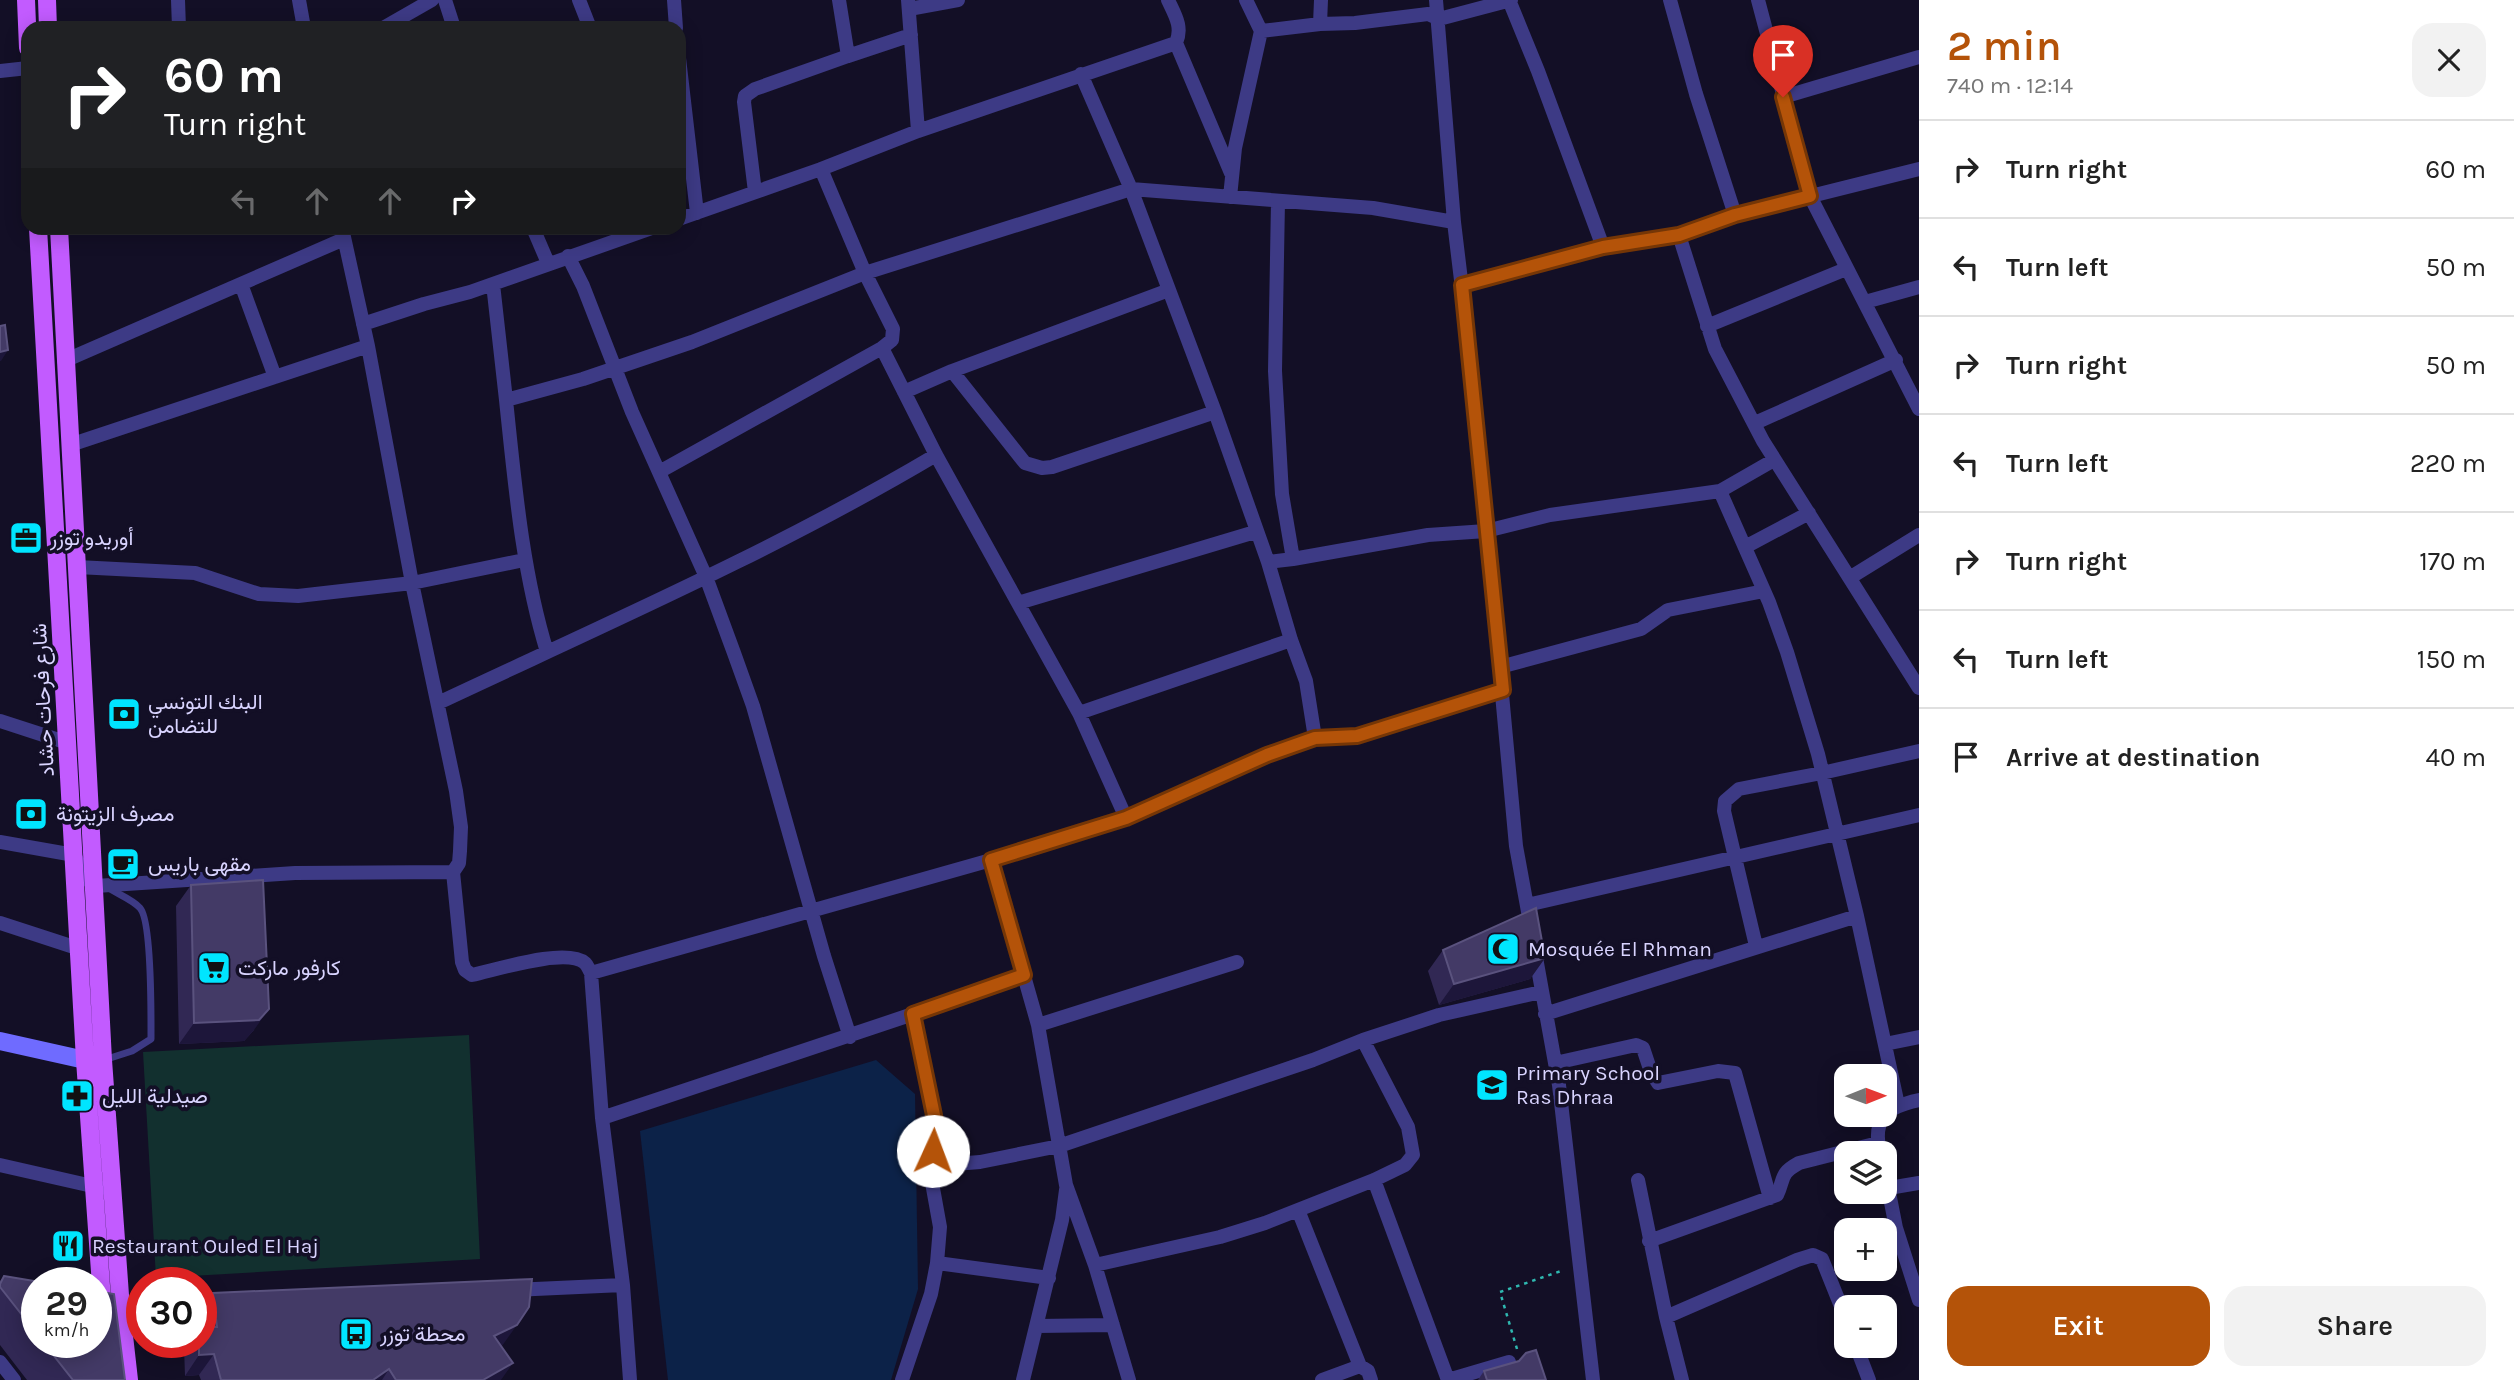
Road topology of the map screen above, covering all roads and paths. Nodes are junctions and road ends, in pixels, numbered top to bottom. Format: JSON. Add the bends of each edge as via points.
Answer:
{"nodes":[{"id":1,"x":26,"y":0,"type":"edge"},
{"id":2,"x":47,"y":0,"type":"edge"},
{"id":3,"x":178,"y":0,"type":"edge"},
{"id":4,"x":299,"y":0,"type":"edge"},
{"id":5,"x":432,"y":0,"type":"edge"},
{"id":6,"x":445,"y":0,"type":"edge"},
{"id":7,"x":579,"y":0,"type":"edge"},
{"id":8,"x":674,"y":0,"type":"edge"},
{"id":9,"x":839,"y":0,"type":"edge"},
{"id":10,"x":958,"y":0,"type":"edge"},
{"id":11,"x":1168,"y":0,"type":"edge"},
{"id":12,"x":1246,"y":0,"type":"edge"},
{"id":13,"x":1321,"y":0,"type":"edge"},
{"id":14,"x":1436,"y":0,"type":"edge"},
{"id":15,"x":1510,"y":0,"type":"edge"},
{"id":16,"x":1671,"y":0,"type":"edge"},
{"id":17,"x":1758,"y":0,"type":"edge"},
{"id":18,"x":908,"y":5,"type":"edge"},
{"id":19,"x":1439,"y":19,"type":"junction"},
{"id":20,"x":27,"y":21,"type":"edge"},
{"id":21,"x":48,"y":21,"type":"edge"},
{"id":22,"x":179,"y":21,"type":"edge"},
{"id":23,"x":303,"y":21,"type":"edge"},
{"id":24,"x":395,"y":21,"type":"edge"},
{"id":25,"x":452,"y":21,"type":"edge"},
{"id":26,"x":587,"y":21,"type":"edge"},
{"id":27,"x":674,"y":21,"type":"edge"},
{"id":28,"x":1320,"y":24,"type":"junction"},
{"id":29,"x":1261,"y":31,"type":"junction"},
{"id":30,"x":911,"y":35,"type":"junction"},
{"id":31,"x":1176,"y":43,"type":"junction"},
{"id":32,"x":848,"y":56,"type":"junction"},
{"id":33,"x":1919,"y":57,"type":"edge"},
{"id":34,"x":21,"y":69,"type":"edge"},
{"id":35,"x":0,"y":71,"type":"edge"},
{"id":36,"x":1081,"y":74,"type":"junction"},
{"id":37,"x":1783,"y":97,"type":"junction"},
{"id":38,"x":686,"y":130,"type":"edge"},
{"id":39,"x":918,"y":131,"type":"junction"},
{"id":40,"x":821,"y":169,"type":"junction"},
{"id":41,"x":1919,"y":169,"type":"edge"},
{"id":42,"x":1232,"y":174,"type":"junction"},
{"id":43,"x":1131,"y":189,"type":"junction"},
{"id":44,"x":755,"y":192,"type":"junction"},
{"id":45,"x":1810,"y":196,"type":"junction"},
{"id":46,"x":1230,"y":197,"type":"junction"},
{"id":47,"x":1278,"y":201,"type":"junction"},
{"id":48,"x":697,"y":213,"type":"junction"},
{"id":49,"x":1735,"y":215,"type":"junction"},
{"id":50,"x":686,"y":217,"type":"edge"},
{"id":51,"x":1454,"y":222,"type":"junction"},
{"id":52,"x":38,"y":235,"type":"edge"},
{"id":53,"x":59,"y":235,"type":"edge"},
{"id":54,"x":339,"y":235,"type":"edge"},
{"id":55,"x":343,"y":235,"type":"edge"},
{"id":56,"x":536,"y":235,"type":"edge"},
{"id":57,"x":631,"y":235,"type":"edge"},
{"id":58,"x":1679,"y":235,"type":"junction"},
{"id":59,"x":1603,"y":247,"type":"junction"},
{"id":60,"x":568,"y":256,"type":"junction"},
{"id":61,"x":548,"y":263,"type":"junction"},
{"id":62,"x":1846,"y":269,"type":"junction"},
{"id":63,"x":865,"y":273,"type":"junction"},
{"id":64,"x":241,"y":284,"type":"junction"},
{"id":65,"x":493,"y":284,"type":"junction"},
{"id":66,"x":1462,"y":285,"type":"junction"},
{"id":67,"x":1919,"y":287,"type":"edge"},
{"id":68,"x":1169,"y":290,"type":"junction"},
{"id":69,"x":1865,"y":302,"type":"junction"},
{"id":70,"x":363,"y":324,"type":"junction"},
{"id":71,"x":1707,"y":326,"type":"junction"},
{"id":72,"x":368,"y":346,"type":"junction"},
{"id":73,"x":882,"y":348,"type":"junction"},
{"id":74,"x":1896,"y":360,"type":"junction"},
{"id":75,"x":64,"y":361,"type":"junction"},
{"id":76,"x":615,"y":368,"type":"junction"},
{"id":77,"x":953,"y":372,"type":"junction"},
{"id":78,"x":275,"y":377,"type":"junction"},
{"id":79,"x":904,"y":392,"type":"junction"},
{"id":80,"x":506,"y":400,"type":"junction"},
{"id":81,"x":1917,"y":401,"type":"edge"},
{"id":82,"x":1215,"y":412,"type":"junction"},
{"id":83,"x":1755,"y":424,"type":"junction"},
{"id":84,"x":70,"y":445,"type":"junction"},
{"id":85,"x":936,"y":455,"type":"junction"},
{"id":86,"x":1774,"y":460,"type":"junction"},
{"id":87,"x":659,"y":472,"type":"junction"},
{"id":88,"x":1720,"y":491,"type":"junction"},
{"id":89,"x":1809,"y":513,"type":"junction"},
{"id":90,"x":1486,"y":531,"type":"junction"},
{"id":91,"x":1255,"y":532,"type":"junction"},
{"id":92,"x":1919,"y":535,"type":"edge"},
{"id":93,"x":1745,"y":547,"type":"junction"},
{"id":94,"x":1293,"y":559,"type":"junction"},
{"id":95,"x":524,"y":560,"type":"junction"},
{"id":96,"x":1268,"y":562,"type":"junction"},
{"id":97,"x":77,"y":567,"type":"junction"},
{"id":98,"x":1851,"y":577,"type":"junction"},
{"id":99,"x":706,"y":578,"type":"junction"},
{"id":100,"x":412,"y":583,"type":"junction"},
{"id":101,"x":1764,"y":591,"type":"junction"},
{"id":102,"x":1018,"y":603,"type":"junction"},
{"id":103,"x":1291,"y":640,"type":"junction"},
{"id":104,"x":547,"y":652,"type":"junction"},
{"id":105,"x":1500,"y":667,"type":"junction"},
{"id":106,"x":1914,"y":669,"type":"edge"},
{"id":107,"x":1919,"y":688,"type":"edge"},
{"id":108,"x":1503,"y":690,"type":"junction"},
{"id":109,"x":438,"y":703,"type":"junction"},
{"id":110,"x":1079,"y":713,"type":"junction"},
{"id":111,"x":0,"y":721,"type":"edge"},
{"id":112,"x":1315,"y":738,"type":"junction"},
{"id":113,"x":68,"y":743,"type":"junction"},
{"id":114,"x":1919,"y":751,"type":"edge"},
{"id":115,"x":1822,"y":773,"type":"junction"},
{"id":116,"x":1919,"y":815,"type":"edge"},
{"id":117,"x":1126,"y":818,"type":"junction"},
{"id":118,"x":1837,"y":833,"type":"junction"},
{"id":119,"x":0,"y":842,"type":"edge"},
{"id":120,"x":74,"y":855,"type":"junction"},
{"id":121,"x":1735,"y":859,"type":"junction"},
{"id":122,"x":991,"y":860,"type":"junction"},
{"id":123,"x":453,"y":872,"type":"junction"},
{"id":124,"x":100,"y":885,"type":"junction"},
{"id":125,"x":1527,"y":905,"type":"junction"},
{"id":126,"x":811,"y":911,"type":"junction"},
{"id":127,"x":1857,"y":916,"type":"junction"},
{"id":128,"x":0,"y":923,"type":"edge"},
{"id":129,"x":1756,"y":946,"type":"junction"},
{"id":130,"x":80,"y":949,"type":"junction"},
{"id":131,"x":1237,"y":962,"type":"dead end"},
{"id":132,"x":591,"y":973,"type":"junction"},
{"id":133,"x":1024,"y":975,"type":"junction"},
{"id":134,"x":1541,"y":992,"type":"junction"},
{"id":135,"x":913,"y":1014,"type":"junction"},
{"id":136,"x":1545,"y":1014,"type":"junction"},
{"id":137,"x":1038,"y":1025,"type":"junction"},
{"id":138,"x":850,"y":1037,"type":"junction"},
{"id":139,"x":1919,"y":1037,"type":"edge"},
{"id":140,"x":1363,"y":1040,"type":"junction"},
{"id":141,"x":0,"y":1041,"type":"edge"},
{"id":142,"x":1885,"y":1044,"type":"junction"},
{"id":143,"x":85,"y":1060,"type":"junction"},
{"id":144,"x":103,"y":1060,"type":"junction"},
{"id":145,"x":1555,"y":1063,"type":"junction"},
{"id":146,"x":1919,"y":1100,"type":"edge"},
{"id":147,"x":1898,"y":1105,"type":"junction"},
{"id":148,"x":602,"y":1118,"type":"junction"},
{"id":149,"x":1878,"y":1141,"type":"edge"},
{"id":150,"x":1059,"y":1146,"type":"junction"},
{"id":151,"x":1834,"y":1156,"type":"edge"},
{"id":152,"x":0,"y":1165,"type":"edge"},
{"id":153,"x":929,"y":1166,"type":"junction"},
{"id":154,"x":1374,"y":1180,"type":"junction"},
{"id":155,"x":1638,"y":1180,"type":"dead end"},
{"id":156,"x":1919,"y":1183,"type":"edge"},
{"id":157,"x":1066,"y":1185,"type":"junction"},
{"id":158,"x":94,"y":1187,"type":"junction"},
{"id":159,"x":1897,"y":1187,"type":"edge"},
{"id":160,"x":113,"y":1189,"type":"junction"},
{"id":161,"x":1770,"y":1198,"type":"junction"},
{"id":162,"x":1891,"y":1204,"type":"edge"},
{"id":163,"x":1298,"y":1210,"type":"junction"},
{"id":164,"x":1649,"y":1241,"type":"junction"},
{"id":165,"x":937,"y":1263,"type":"junction"},
{"id":166,"x":1095,"y":1265,"type":"junction"},
{"id":167,"x":1580,"y":1265,"type":"junction"},
{"id":168,"x":97,"y":1267,"type":"edge"},
{"id":169,"x":1049,"y":1278,"type":"junction"},
{"id":170,"x":623,"y":1285,"type":"junction"},
{"id":171,"x":501,"y":1290,"type":"edge"},
{"id":172,"x":1837,"y":1295,"type":"edge"},
{"id":173,"x":1919,"y":1300,"type":"edge"},
{"id":174,"x":112,"y":1309,"type":"edge"},
{"id":175,"x":121,"y":1309,"type":"junction"},
{"id":176,"x":126,"y":1309,"type":"edge"},
{"id":177,"x":1666,"y":1318,"type":"junction"},
{"id":178,"x":1113,"y":1325,"type":"junction"},
{"id":179,"x":1037,"y":1326,"type":"junction"},
{"id":180,"x":1861,"y":1358,"type":"edge"},
{"id":181,"x":0,"y":1362,"type":"edge"},
{"id":182,"x":1509,"y":1362,"type":"joint"},
{"id":183,"x":1360,"y":1366,"type":"junction"},
{"id":184,"x":14,"y":1380,"type":"edge"},
{"id":185,"x":129,"y":1380,"type":"edge"},
{"id":186,"x":630,"y":1380,"type":"edge"},
{"id":187,"x":902,"y":1380,"type":"edge"},
{"id":188,"x":1023,"y":1380,"type":"edge"},
{"id":189,"x":1129,"y":1380,"type":"edge"},
{"id":190,"x":1322,"y":1380,"type":"edge"},
{"id":191,"x":1371,"y":1380,"type":"edge"},
{"id":192,"x":1448,"y":1380,"type":"edge"},
{"id":193,"x":1593,"y":1380,"type":"edge"},
{"id":194,"x":1682,"y":1380,"type":"edge"},
{"id":195,"x":1869,"y":1380,"type":"edge"}],
"edges":[{"from":1,"to":20,"type":"main road"},
{"from":2,"to":21,"type":"main road"},
{"from":3,"to":22,"type":"street"},
{"from":4,"to":23,"type":"street"},
{"from":5,"to":24,"type":"street"},
{"from":6,"to":25,"type":"street"},
{"from":7,"to":26,"type":"street"},
{"from":8,"to":27,"type":"street"},
{"from":9,"to":32,"type":"street"},
{"from":10,"to":18,"type":"street"},
{"from":11,"to":31,"type":"street","via":[[1179,22]]},
{"from":12,"to":29,"type":"street"},
{"from":13,"to":28,"type":"street"},
{"from":14,"to":19,"type":"street"},
{"from":15,"to":19,"type":"street"},
{"from":15,"to":59,"type":"street"},
{"from":16,"to":49,"type":"street"},
{"from":17,"to":37,"type":"street"},
{"from":18,"to":30,"type":"street"},
{"from":19,"to":28,"type":"street","via":[[1428,14]]},
{"from":19,"to":51,"type":"street"},
{"from":28,"to":29,"type":"street"},
{"from":29,"to":42,"type":"street"},
{"from":30,"to":32,"type":"street"},
{"from":30,"to":39,"type":"street"},
{"from":31,"to":36,"type":"street"},
{"from":31,"to":42,"type":"street"},
{"from":32,"to":44,"type":"street","via":[[745,96]]},
{"from":33,"to":37,"type":"street"},
{"from":34,"to":35,"type":"street"},
{"from":36,"to":39,"type":"street"},
{"from":36,"to":43,"type":"street"},
{"from":37,"to":45,"type":"street"},
{"from":38,"to":48,"type":"street"},
{"from":39,"to":40,"type":"street"},
{"from":40,"to":44,"type":"street"},
{"from":40,"to":63,"type":"street"},
{"from":41,"to":45,"type":"street"},
{"from":42,"to":46,"type":"street"},
{"from":43,"to":46,"type":"street"},
{"from":43,"to":63,"type":"street"},
{"from":43,"to":68,"type":"street"},
{"from":44,"to":48,"type":"street"},
{"from":45,"to":49,"type":"street"},
{"from":45,"to":62,"type":"street"},
{"from":46,"to":47,"type":"street"},
{"from":47,"to":51,"type":"street","via":[[1373,208]]},
{"from":47,"to":94,"type":"street","via":[[1275,384],[1282,494]]},
{"from":48,"to":50,"type":"street"},
{"from":49,"to":58,"type":"street"},
{"from":51,"to":66,"type":"street"},
{"from":52,"to":113,"type":"main road","name":"شارع فرحات حشاد"},
{"from":53,"to":75,"type":"main road","name":"شارع فرحات حشاد"},
{"from":54,"to":64,"type":"street"},
{"from":55,"to":70,"type":"street"},
{"from":56,"to":61,"type":"street"},
{"from":57,"to":60,"type":"street"},
{"from":58,"to":59,"type":"street"},
{"from":58,"to":71,"type":"street"},
{"from":59,"to":66,"type":"street"},
{"from":60,"to":61,"type":"street"},
{"from":60,"to":76,"type":"street"},
{"from":61,"to":65,"type":"street"},
{"from":62,"to":69,"type":"street"},
{"from":62,"to":71,"type":"street"},
{"from":63,"to":73,"type":"street","via":[[893,330],[892,340]]},
{"from":63,"to":76,"type":"street"},
{"from":64,"to":75,"type":"street"},
{"from":64,"to":78,"type":"street"},
{"from":65,"to":70,"type":"street"},
{"from":65,"to":80,"type":"street"},
{"from":66,"to":90,"type":"street"},
{"from":67,"to":69,"type":"street"},
{"from":68,"to":77,"type":"street"},
{"from":68,"to":82,"type":"street"},
{"from":69,"to":74,"type":"street"},
{"from":70,"to":72,"type":"street"},
{"from":71,"to":83,"type":"street"},
{"from":72,"to":78,"type":"street"},
{"from":72,"to":100,"type":"street"},
{"from":73,"to":79,"type":"street"},
{"from":73,"to":87,"type":"street"},
{"from":74,"to":81,"type":"street"},
{"from":74,"to":83,"type":"street"},
{"from":75,"to":84,"type":"main road","name":"شارع فرحات حشاد"},
{"from":76,"to":80,"type":"street"},
{"from":76,"to":87,"type":"street"},
{"from":77,"to":79,"type":"street"},
{"from":77,"to":82,"type":"street","via":[[1025,463],[1042,468]]},
{"from":78,"to":84,"type":"street"},
{"from":79,"to":85,"type":"street"},
{"from":80,"to":95,"type":"street"},
{"from":82,"to":91,"type":"street"},
{"from":83,"to":86,"type":"street"},
{"from":84,"to":97,"type":"main road","name":"شارع فرحات حشاد"},
{"from":85,"to":99,"type":"street","via":[[847,508]]},
{"from":85,"to":102,"type":"street"},
{"from":86,"to":88,"type":"street"},
{"from":86,"to":89,"type":"street"},
{"from":87,"to":99,"type":"street"},
{"from":88,"to":90,"type":"street","via":[[1550,515]]},
{"from":88,"to":93,"type":"street"},
{"from":89,"to":93,"type":"street"},
{"from":89,"to":98,"type":"street"},
{"from":90,"to":94,"type":"street","via":[[1428,535]]},
{"from":90,"to":105,"type":"street"},
{"from":91,"to":96,"type":"street"},
{"from":91,"to":102,"type":"street"},
{"from":92,"to":98,"type":"street"},
{"from":93,"to":101,"type":"street"},
{"from":94,"to":96,"type":"street"},
{"from":95,"to":100,"type":"street"},
{"from":95,"to":104,"type":"street"},
{"from":96,"to":103,"type":"street"},
{"from":97,"to":100,"type":"street","via":[[195,573],[259,594],[298,596]]},
{"from":97,"to":124,"type":"main road","name":"شارع فرحات حشاد"},
{"from":98,"to":106,"type":"street"},
{"from":99,"to":104,"type":"street"},
{"from":99,"to":126,"type":"street","via":[[753,706]]},
{"from":100,"to":109,"type":"street"},
{"from":101,"to":105,"type":"street","via":[[1668,610],[1642,629]]},
{"from":101,"to":115,"type":"street"},
{"from":102,"to":110,"type":"street"},
{"from":103,"to":110,"type":"street"},
{"from":103,"to":112,"type":"street","via":[[1306,681]]},
{"from":104,"to":109,"type":"street"},
{"from":105,"to":108,"type":"street"},
{"from":106,"to":107,"type":"street"},
{"from":108,"to":112,"type":"street","via":[[1357,736]]},
{"from":108,"to":125,"type":"street","via":[[1516,846]]},
{"from":109,"to":123,"type":"street","via":[[461,827],[459,863]]},
{"from":110,"to":117,"type":"street"},
{"from":111,"to":113,"type":"street"},
{"from":112,"to":117,"type":"street"},
{"from":113,"to":120,"type":"main road","name":"شارع فرحات حشاد"},
{"from":114,"to":115,"type":"street"},
{"from":115,"to":118,"type":"street"},
{"from":115,"to":121,"type":"street","via":[[1731,794],[1724,811]]},
{"from":116,"to":118,"type":"street"},
{"from":117,"to":122,"type":"street"},
{"from":118,"to":121,"type":"street"},
{"from":118,"to":127,"type":"street"},
{"from":119,"to":120,"type":"street"},
{"from":120,"to":124,"type":"street","via":[[90,882]]},
{"from":120,"to":130,"type":"main road","name":"شارع فرحات حشاد"},
{"from":121,"to":125,"type":"street"},
{"from":121,"to":129,"type":"street"},
{"from":122,"to":126,"type":"street"},
{"from":122,"to":133,"type":"street"},
{"from":123,"to":124,"type":"street","via":[[295,873]]},
{"from":123,"to":132,"type":"street","via":[[465,970],[472,975],[556,958],[585,963]]},
{"from":124,"to":144,"type":"main road","name":"شارع فرحات حشاد"},
{"from":124,"to":144,"type":"lane","via":[[141,909],[147,926],[151,1013],[151,1039]]},
{"from":125,"to":134,"type":"street"},
{"from":126,"to":132,"type":"street"},
{"from":126,"to":138,"type":"street"},
{"from":127,"to":129,"type":"street"},
{"from":127,"to":142,"type":"street"},
{"from":128,"to":130,"type":"street"},
{"from":129,"to":136,"type":"street"},
{"from":130,"to":143,"type":"main road","name":"شارع فرحات حشاد"},
{"from":131,"to":137,"type":"street"},
{"from":132,"to":148,"type":"street"},
{"from":133,"to":135,"type":"street"},
{"from":133,"to":137,"type":"street"},
{"from":134,"to":136,"type":"street"},
{"from":134,"to":140,"type":"street","via":[[1439,1015]]},
{"from":135,"to":138,"type":"street"},
{"from":135,"to":153,"type":"street","via":[[937,1137]]},
{"from":136,"to":145,"type":"street"},
{"from":137,"to":150,"type":"street"},
{"from":138,"to":148,"type":"street"},
{"from":139,"to":142,"type":"street"},
{"from":140,"to":150,"type":"street"},
{"from":140,"to":154,"type":"street","via":[[1408,1127],[1413,1148],[1405,1165]]},
{"from":141,"to":143,"type":"street"},
{"from":142,"to":147,"type":"street"},
{"from":143,"to":144,"type":"street"},
{"from":143,"to":158,"type":"main road","name":"شارع فرحات حشاد"},
{"from":144,"to":160,"type":"main road","name":"شارع فرحات حشاد"},
{"from":145,"to":161,"type":"street","via":[[1636,1045],[1643,1048],[1658,1083],[1718,1070],[1735,1073]]},
{"from":145,"to":167,"type":"street"},
{"from":146,"to":147,"type":"street"},
{"from":147,"to":149,"type":"street","via":[[1883,1117]]},
{"from":148,"to":170,"type":"street"},
{"from":150,"to":153,"type":"street","via":[[980,1162]]},
{"from":150,"to":157,"type":"street"},
{"from":151,"to":161,"type":"street","via":[[1799,1163],[1782,1175],[1777,1195]]},
{"from":152,"to":158,"type":"street"},
{"from":153,"to":165,"type":"street","via":[[940,1227]]},
{"from":154,"to":163,"type":"street"},
{"from":154,"to":192,"type":"street"},
{"from":155,"to":164,"type":"street"},
{"from":156,"to":159,"type":"street"},
{"from":157,"to":166,"type":"street"},
{"from":157,"to":169,"type":"street"},
{"from":158,"to":160,"type":"street"},
{"from":158,"to":168,"type":"main road","name":"شارع فرحات حشاد"},
{"from":160,"to":175,"type":"main road","name":"شارع فرحات حشاد"},
{"from":161,"to":164,"type":"street"},
{"from":162,"to":173,"type":"street"},
{"from":163,"to":166,"type":"street","via":[[1220,1237]]},
{"from":163,"to":183,"type":"street"},
{"from":164,"to":177,"type":"street"},
{"from":165,"to":169,"type":"street"},
{"from":165,"to":187,"type":"street"},
{"from":166,"to":178,"type":"street"},
{"from":167,"to":182,"type":"path","via":[[1500,1292],[1520,1359]]},
{"from":167,"to":193,"type":"street"},
{"from":169,"to":179,"type":"street"},
{"from":170,"to":171,"type":"street"},
{"from":170,"to":186,"type":"street"},
{"from":172,"to":177,"type":"street","via":[[1822,1259],[1813,1255]]},
{"from":174,"to":175,"type":"street"},
{"from":175,"to":176,"type":"street"},
{"from":175,"to":185,"type":"main road","name":"شارع فرحات حشاد"},
{"from":177,"to":194,"type":"street"},
{"from":178,"to":179,"type":"street"},
{"from":178,"to":189,"type":"street"},
{"from":179,"to":188,"type":"street"},
{"from":180,"to":195,"type":"street"},
{"from":181,"to":184,"type":"street"},
{"from":182,"to":192,"type":"street"},
{"from":183,"to":190,"type":"street"},
{"from":183,"to":191,"type":"street"}]}
